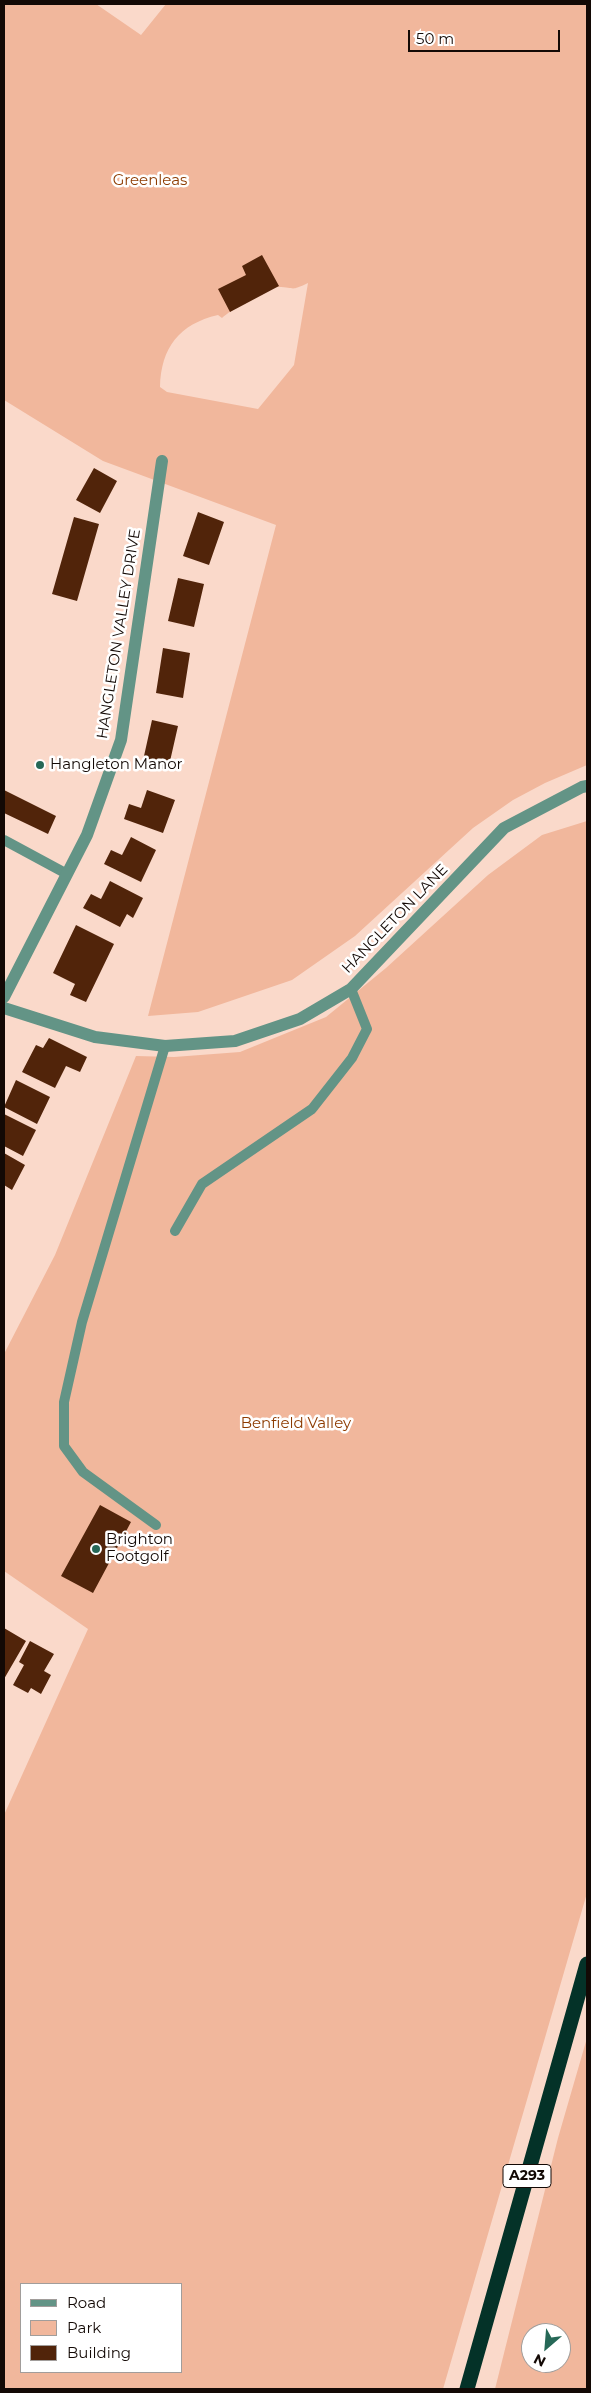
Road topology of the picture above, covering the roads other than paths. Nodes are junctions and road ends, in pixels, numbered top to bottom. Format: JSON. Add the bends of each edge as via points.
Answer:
{"nodes":[{"id":1,"x":162,"y":461,"type":"dead end"},
{"id":2,"x":587,"y":786,"type":"edge"},
{"id":3,"x":4,"y":840,"type":"edge"},
{"id":4,"x":67,"y":874,"type":"junction"},
{"id":5,"x":351,"y":989,"type":"junction"},
{"id":6,"x":4,"y":997,"type":"edge"},
{"id":7,"x":4,"y":1008,"type":"edge"},
{"id":8,"x":165,"y":1046,"type":"junction"},
{"id":9,"x":175,"y":1231,"type":"dead end"},
{"id":10,"x":156,"y":1525,"type":"dead end"},
{"id":11,"x":587,"y":1964,"type":"edge"},
{"id":12,"x":467,"y":2389,"type":"edge"}],
"edges":[{"from":1,"to":4,"type":"street","name":"HANGLETON VALLEY DRIVE","via":[[121,740],[87,835]]},
{"from":2,"to":5,"type":"street","name":"HANGLETON LANE","via":[[504,828]]},
{"from":3,"to":4,"type":"lane"},
{"from":4,"to":6,"type":"street","name":"HANGLETON VALLEY DRIVE"},
{"from":5,"to":8,"type":"street","name":"HANGLETON LANE","via":[[300,1019],[235,1041]]},
{"from":5,"to":9,"type":"lane","via":[[367,1029],[352,1058],[312,1109],[202,1184]]},
{"from":7,"to":8,"type":"street","name":"HANGLETON LANE","via":[[95,1037]]},
{"from":8,"to":10,"type":"lane","via":[[82,1322],[64,1402],[64,1446],[83,1472]]},
{"from":11,"to":12,"type":"highway","number":"A293"}]}
